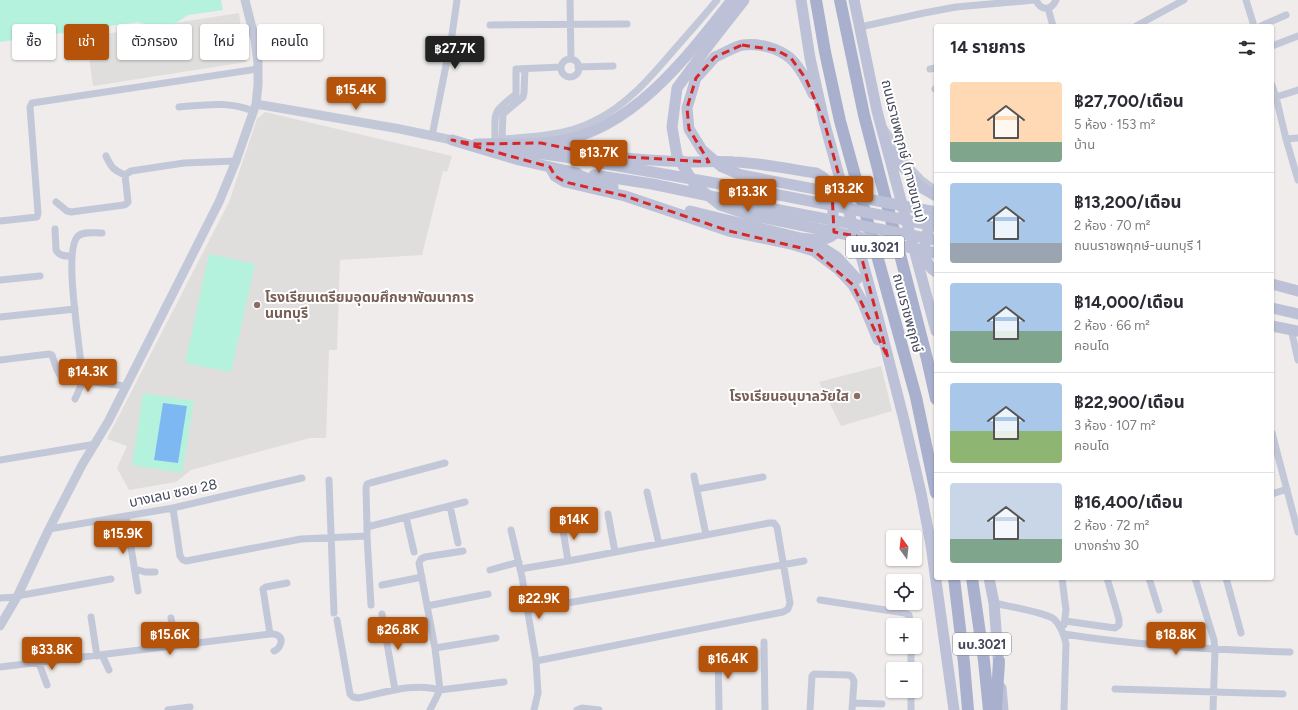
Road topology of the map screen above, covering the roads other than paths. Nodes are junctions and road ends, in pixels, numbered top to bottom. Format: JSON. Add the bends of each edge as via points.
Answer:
{"nodes":[{"id":1,"x":245,"y":0,"type":"edge"},
{"id":2,"x":457,"y":0,"type":"edge"},
{"id":3,"x":570,"y":0,"type":"edge"},
{"id":4,"x":717,"y":0,"type":"edge"},
{"id":5,"x":732,"y":0,"type":"edge"},
{"id":6,"x":744,"y":0,"type":"edge"},
{"id":7,"x":801,"y":0,"type":"edge"},
{"id":8,"x":816,"y":0,"type":"edge"},
{"id":9,"x":840,"y":0,"type":"edge"},
{"id":10,"x":854,"y":0,"type":"edge"},
{"id":11,"x":1036,"y":0,"type":"edge"},
{"id":12,"x":1056,"y":0,"type":"edge"},
{"id":13,"x":1184,"y":0,"type":"edge"},
{"id":14,"x":1246,"y":0,"type":"edge"},
{"id":15,"x":1048,"y":8,"type":"junction"},
{"id":16,"x":1286,"y":15,"type":"dead end"},
{"id":17,"x":570,"y":24,"type":"junction"},
{"id":18,"x":627,"y":24,"type":"dead end"},
{"id":19,"x":1052,"y":24,"type":"edge"},
{"id":20,"x":1140,"y":24,"type":"edge"},
{"id":21,"x":1253,"y":24,"type":"edge"},
{"id":22,"x":1266,"y":24,"type":"edge"},
{"id":23,"x":490,"y":25,"type":"dead end"},
{"id":24,"x":860,"y":27,"type":"junction"},
{"id":25,"x":1298,"y":36,"type":"edge"},
{"id":26,"x":1274,"y":45,"type":"edge"},
{"id":27,"x":571,"y":59,"type":"junction"},
{"id":28,"x":613,"y":66,"type":"dead end"},
{"id":29,"x":561,"y":67,"type":"junction"},
{"id":30,"x":578,"y":67,"type":"junction"},
{"id":31,"x":258,"y":69,"type":"junction"},
{"id":32,"x":525,"y":69,"type":"junction"},
{"id":33,"x":1298,"y":90,"type":"edge"},
{"id":34,"x":1274,"y":91,"type":"edge"},
{"id":35,"x":1276,"y":97,"type":"junction"},
{"id":36,"x":179,"y":107,"type":"dead end"},
{"id":37,"x":254,"y":108,"type":"junction"},
{"id":38,"x":824,"y":121,"type":"junction"},
{"id":39,"x":880,"y":121,"type":"junction"},
{"id":40,"x":432,"y":136,"type":"junction"},
{"id":41,"x":1298,"y":138,"type":"edge"},
{"id":42,"x":499,"y":139,"type":"junction"},
{"id":43,"x":1286,"y":139,"type":"junction"},
{"id":44,"x":452,"y":140,"type":"junction"},
{"id":45,"x":541,"y":143,"type":"junction"},
{"id":46,"x":476,"y":144,"type":"junction"},
{"id":47,"x":886,"y":147,"type":"junction"},
{"id":48,"x":106,"y":156,"type":"dead end"},
{"id":49,"x":236,"y":161,"type":"junction"},
{"id":50,"x":550,"y":167,"type":"junction"},
{"id":51,"x":569,"y":172,"type":"junction"},
{"id":52,"x":125,"y":175,"type":"junction"},
{"id":53,"x":1298,"y":180,"type":"edge"},
{"id":54,"x":934,"y":189,"type":"edge"},
{"id":55,"x":934,"y":195,"type":"edge"},
{"id":56,"x":56,"y":202,"type":"dead end"},
{"id":57,"x":934,"y":212,"type":"edge"},
{"id":58,"x":934,"y":216,"type":"edge"},
{"id":59,"x":0,"y":221,"type":"edge"},
{"id":60,"x":934,"y":226,"type":"edge"},
{"id":61,"x":55,"y":230,"type":"dead end"},
{"id":62,"x":102,"y":233,"type":"dead end"},
{"id":63,"x":800,"y":238,"type":"junction"},
{"id":64,"x":934,"y":240,"type":"edge"},
{"id":65,"x":934,"y":253,"type":"edge"},
{"id":66,"x":72,"y":256,"type":"junction"},
{"id":67,"x":934,"y":270,"type":"edge"},
{"id":68,"x":40,"y":276,"type":"dead end"},
{"id":69,"x":0,"y":280,"type":"edge"},
{"id":70,"x":1274,"y":280,"type":"edge"},
{"id":71,"x":1274,"y":284,"type":"edge"},
{"id":72,"x":1298,"y":290,"type":"edge"},
{"id":73,"x":1274,"y":308,"type":"edge"},
{"id":74,"x":75,"y":309,"type":"junction"},
{"id":75,"x":1298,"y":314,"type":"edge"},
{"id":76,"x":0,"y":317,"type":"edge"},
{"id":77,"x":878,"y":318,"type":"junction"},
{"id":78,"x":934,"y":324,"type":"edge"},
{"id":79,"x":1274,"y":326,"type":"edge"},
{"id":80,"x":1294,"y":330,"type":"edge"},
{"id":81,"x":888,"y":358,"type":"junction"},
{"id":82,"x":0,"y":360,"type":"edge"},
{"id":83,"x":1298,"y":360,"type":"edge"},
{"id":84,"x":82,"y":380,"type":"junction"},
{"id":85,"x":125,"y":386,"type":"junction"},
{"id":86,"x":934,"y":390,"type":"edge"},
{"id":87,"x":75,"y":399,"type":"dead end"},
{"id":88,"x":1274,"y":440,"type":"edge"},
{"id":89,"x":96,"y":444,"type":"junction"},
{"id":90,"x":0,"y":460,"type":"edge"},
{"id":91,"x":445,"y":463,"type":"dead end"},
{"id":92,"x":694,"y":476,"type":"dead end"},
{"id":93,"x":302,"y":478,"type":"dead end"},
{"id":94,"x":763,"y":478,"type":"dead end"},
{"id":95,"x":329,"y":480,"type":"dead end"},
{"id":96,"x":934,"y":483,"type":"edge"},
{"id":97,"x":697,"y":489,"type":"junction"},
{"id":98,"x":1287,"y":489,"type":"junction"},
{"id":99,"x":647,"y":492,"type":"dead end"},
{"id":100,"x":1274,"y":493,"type":"edge"},
{"id":101,"x":465,"y":502,"type":"dead end"},
{"id":102,"x":450,"y":506,"type":"junction"},
{"id":103,"x":173,"y":508,"type":"junction"},
{"id":104,"x":608,"y":514,"type":"dead end"},
{"id":105,"x":126,"y":516,"type":"junction"},
{"id":106,"x":406,"y":517,"type":"junction"},
{"id":107,"x":562,"y":524,"type":"dead end"},
{"id":108,"x":367,"y":527,"type":"junction"},
{"id":109,"x":49,"y":529,"type":"junction"},
{"id":110,"x":511,"y":530,"type":"dead end"},
{"id":111,"x":1298,"y":532,"type":"edge"},
{"id":112,"x":706,"y":535,"type":"junction"},
{"id":113,"x":367,"y":536,"type":"junction"},
{"id":114,"x":331,"y":537,"type":"junction"},
{"id":115,"x":458,"y":543,"type":"dead end"},
{"id":116,"x":659,"y":544,"type":"junction"},
{"id":117,"x":463,"y":551,"type":"dead end"},
{"id":118,"x":414,"y":552,"type":"dead end"},
{"id":119,"x":615,"y":552,"type":"junction"},
{"id":120,"x":804,"y":560,"type":"dead end"},
{"id":121,"x":568,"y":561,"type":"junction"},
{"id":122,"x":783,"y":564,"type":"junction"},
{"id":123,"x":519,"y":565,"type":"junction"},
{"id":124,"x":934,"y":567,"type":"edge"},
{"id":125,"x":135,"y":569,"type":"junction"},
{"id":126,"x":490,"y":570,"type":"dead end"},
{"id":127,"x":155,"y":572,"type":"dead end"},
{"id":128,"x":422,"y":577,"type":"junction"},
{"id":129,"x":111,"y":580,"type":"dead end"},
{"id":130,"x":936,"y":580,"type":"edge"},
{"id":131,"x":954,"y":580,"type":"edge"},
{"id":132,"x":972,"y":580,"type":"edge"},
{"id":133,"x":990,"y":580,"type":"edge"},
{"id":134,"x":1062,"y":580,"type":"edge"},
{"id":135,"x":1108,"y":580,"type":"edge"},
{"id":136,"x":1150,"y":580,"type":"edge"},
{"id":137,"x":1196,"y":580,"type":"edge"},
{"id":138,"x":1227,"y":580,"type":"edge"},
{"id":139,"x":287,"y":583,"type":"dead end"},
{"id":140,"x":382,"y":585,"type":"dead end"},
{"id":141,"x":138,"y":591,"type":"dead end"},
{"id":142,"x":488,"y":594,"type":"dead end"},
{"id":143,"x":17,"y":596,"type":"junction"},
{"id":144,"x":0,"y":598,"type":"edge"},
{"id":145,"x":820,"y":600,"type":"dead end"},
{"id":146,"x":994,"y":604,"type":"junction"},
{"id":147,"x":371,"y":605,"type":"dead end"},
{"id":148,"x":427,"y":606,"type":"junction"},
{"id":149,"x":528,"y":610,"type":"junction"},
{"id":150,"x":1159,"y":610,"type":"dead end"},
{"id":151,"x":334,"y":613,"type":"dead end"},
{"id":152,"x":382,"y":614,"type":"dead end"},
{"id":153,"x":91,"y":617,"type":"dead end"},
{"id":154,"x":172,"y":618,"type":"dead end"},
{"id":155,"x":909,"y":618,"type":"edge"},
{"id":156,"x":337,"y":620,"type":"dead end"},
{"id":157,"x":1065,"y":621,"type":"junction"},
{"id":158,"x":0,"y":626,"type":"edge"},
{"id":159,"x":1064,"y":632,"type":"junction"},
{"id":160,"x":1241,"y":633,"type":"dead end"},
{"id":161,"x":270,"y":634,"type":"junction"},
{"id":162,"x":496,"y":638,"type":"dead end"},
{"id":163,"x":764,"y":642,"type":"dead end"},
{"id":164,"x":176,"y":645,"type":"junction"},
{"id":165,"x":434,"y":648,"type":"junction"},
{"id":166,"x":718,"y":650,"type":"dead end"},
{"id":167,"x":1215,"y":650,"type":"junction"},
{"id":168,"x":274,"y":651,"type":"dead end"},
{"id":169,"x":1290,"y":652,"type":"dead end"},
{"id":170,"x":100,"y":655,"type":"junction"},
{"id":171,"x":536,"y":661,"type":"junction"},
{"id":172,"x":999,"y":661,"type":"junction"},
{"id":173,"x":39,"y":663,"type":"junction"},
{"id":174,"x":0,"y":667,"type":"edge"},
{"id":175,"x":108,"y":670,"type":"dead end"},
{"id":176,"x":504,"y":682,"type":"dead end"},
{"id":177,"x":47,"y":685,"type":"dead end"},
{"id":178,"x":1115,"y":689,"type":"dead end"},
{"id":179,"x":395,"y":690,"type":"junction"},
{"id":180,"x":440,"y":690,"type":"junction"},
{"id":181,"x":1213,"y":693,"type":"junction"},
{"id":182,"x":1283,"y":694,"type":"dead end"},
{"id":183,"x":912,"y":698,"type":"edge"},
{"id":184,"x":882,"y":704,"type":"dead end"},
{"id":185,"x":190,"y":707,"type":"dead end"},
{"id":186,"x":853,"y":707,"type":"edge"},
{"id":187,"x":168,"y":710,"type":"edge"},
{"id":188,"x":430,"y":710,"type":"edge"},
{"id":189,"x":534,"y":710,"type":"edge"},
{"id":190,"x":578,"y":710,"type":"edge"},
{"id":191,"x":599,"y":710,"type":"edge"},
{"id":192,"x":719,"y":710,"type":"edge"},
{"id":193,"x":765,"y":710,"type":"edge"},
{"id":194,"x":810,"y":710,"type":"edge"},
{"id":195,"x":912,"y":710,"type":"edge"},
{"id":196,"x":954,"y":710,"type":"edge"},
{"id":197,"x":968,"y":710,"type":"edge"},
{"id":198,"x":989,"y":710,"type":"edge"},
{"id":199,"x":996,"y":710,"type":"edge"},
{"id":200,"x":1003,"y":710,"type":"edge"},
{"id":201,"x":1064,"y":710,"type":"edge"},
{"id":202,"x":1213,"y":710,"type":"edge"}],
"edges":[{"from":1,"to":31,"type":"street","via":[[255,40]]},
{"from":2,"to":40,"type":"street"},
{"from":3,"to":17,"type":"street"},
{"from":4,"to":42,"type":"street","via":[[633,95],[594,122],[542,136]]},
{"from":5,"to":45,"type":"main road","via":[[699,41],[633,108],[583,135]]},
{"from":6,"to":65,"type":"main road","bridge":true,"via":[[678,88],[672,127],[677,156],[695,185],[720,205],[750,215]]},
{"from":7,"to":38,"type":"main road","number":"นบ.3021"},
{"from":8,"to":96,"type":"main road","name":"ถนนราชพฤกษ์","number":"นบ.3021","via":[[840,121],[916,397]]},
{"from":9,"to":86,"type":"main road","name":"ถนนราชพฤกษ์","number":"นบ.3021","via":[[864,115]]},
{"from":10,"to":24,"type":"main road","name":"ถนนราชพฤกษ์ (ทางขนาน)","number":"นบ.3021"},
{"from":11,"to":15,"type":"street","via":[[1038,5]]},
{"from":11,"to":24,"type":"street","via":[[956,7]]},
{"from":12,"to":15,"type":"street","via":[[1053,6]]},
{"from":13,"to":20,"type":"street"},
{"from":14,"to":21,"type":"street"},
{"from":15,"to":19,"type":"street"},
{"from":16,"to":22,"type":"street"},
{"from":17,"to":18,"type":"street"},
{"from":17,"to":23,"type":"street"},
{"from":17,"to":27,"type":"street"},
{"from":24,"to":39,"type":"main road","name":"ถนนราชพฤกษ์ (ทางขนาน)","number":"นบ.3021"},
{"from":25,"to":26,"type":"street"},
{"from":27,"to":29,"type":"street","via":[[565,60]]},
{"from":27,"to":30,"type":"street"},
{"from":28,"to":30,"type":"street"},
{"from":29,"to":30,"type":"street","via":[[562,73],[570,77],[575,75]]},
{"from":29,"to":32,"type":"street"},
{"from":31,"to":37,"type":"street"},
{"from":31,"to":59,"type":"street","via":[[32,103],[30,107],[37,218]]},
{"from":32,"to":42,"type":"street","via":[[523,97],[503,114]]},
{"from":32,"to":42,"type":"street","via":[[516,69],[516,94],[497,110],[495,115]]},
{"from":33,"to":35,"type":"street"},
{"from":34,"to":35,"type":"street"},
{"from":35,"to":43,"type":"street"},
{"from":36,"to":37,"type":"street","via":[[225,104]]},
{"from":37,"to":40,"type":"street"},
{"from":37,"to":49,"type":"street"},
{"from":38,"to":57,"type":"main road","bridge":true,"via":[[806,79],[791,58],[758,45],[742,45],[715,57],[696,78],[687,108],[689,129],[702,150],[722,167],[742,175]]},
{"from":38,"to":77,"type":"main road","number":"นบ.3021"},
{"from":39,"to":47,"type":"main road","name":"ถนนราชพฤกษ์ (ทางขนาน)","number":"นบ.3021"},
{"from":39,"to":54,"type":"street","via":[[904,161]]},
{"from":40,"to":44,"type":"street"},
{"from":41,"to":43,"type":"street"},
{"from":42,"to":44,"type":"street"},
{"from":43,"to":53,"type":"street"},
{"from":44,"to":46,"type":"main road"},
{"from":44,"to":50,"type":"main road"},
{"from":45,"to":46,"type":"main road"},
{"from":45,"to":63,"type":"main road","via":[[598,155],[646,160],[740,162],[816,173],[823,176],[832,190],[834,234],[825,239]]},
{"from":46,"to":60,"type":"main road","bridge":true,"via":[[634,168]]},
{"from":47,"to":55,"type":"main road","via":[[919,186]]},
{"from":47,"to":78,"type":"main road","name":"ถนนราชพฤกษ์ (ทางขนาน)","number":"นบ.3021"},
{"from":48,"to":52,"type":"street","via":[[114,170]]},
{"from":49,"to":52,"type":"street","via":[[138,169]]},
{"from":49,"to":85,"type":"street"},
{"from":50,"to":51,"type":"main road"},
{"from":50,"to":81,"type":"main road","via":[[555,176],[565,182],[625,196],[728,231],[814,251],[838,269],[853,285]]},
{"from":51,"to":63,"type":"main road","via":[[660,204]]},
{"from":51,"to":64,"type":"main road","bridge":true,"via":[[652,184]]},
{"from":52,"to":56,"type":"street","via":[[128,202],[126,204],[71,212]]},
{"from":58,"to":67,"type":"main road","via":[[928,228],[924,255],[927,265]]},
{"from":61,"to":66,"type":"street","via":[[57,253]]},
{"from":62,"to":66,"type":"street","via":[[83,233],[78,236],[74,242]]},
{"from":63,"to":77,"type":"main road","via":[[820,246],[846,266],[856,278]]},
{"from":66,"to":74,"type":"street"},
{"from":68,"to":69,"type":"street"},
{"from":70,"to":72,"type":"street"},
{"from":71,"to":72,"type":"main road"},
{"from":73,"to":75,"type":"main road"},
{"from":74,"to":76,"type":"street"},
{"from":74,"to":84,"type":"street"},
{"from":77,"to":81,"type":"main road","number":"นบ.3021"},
{"from":79,"to":80,"type":"main road"},
{"from":80,"to":83,"type":"street"},
{"from":81,"to":124,"type":"main road","number":"นบ.3021","via":[[921,493]]},
{"from":82,"to":84,"type":"street","via":[[49,354],[52,355],[56,370],[62,378]]},
{"from":84,"to":85,"type":"street"},
{"from":84,"to":87,"type":"street"},
{"from":85,"to":89,"type":"street"},
{"from":88,"to":98,"type":"street"},
{"from":89,"to":90,"type":"street"},
{"from":89,"to":109,"type":"street","via":[[82,465]]},
{"from":91,"to":108,"type":"street","via":[[367,484]]},
{"from":92,"to":97,"type":"street"},
{"from":93,"to":103,"type":"street","name":"บางเลน ซอย 28"},
{"from":94,"to":97,"type":"street"},
{"from":95,"to":114,"type":"street"},
{"from":97,"to":112,"type":"street"},
{"from":98,"to":100,"type":"street"},
{"from":98,"to":111,"type":"street"},
{"from":99,"to":116,"type":"street"},
{"from":101,"to":102,"type":"street"},
{"from":102,"to":106,"type":"street"},
{"from":102,"to":115,"type":"street"},
{"from":103,"to":105,"type":"street","name":"บางเลน ซอย 28"},
{"from":103,"to":114,"type":"street","via":[[180,556],[186,561],[301,539]]},
{"from":104,"to":119,"type":"street"},
{"from":105,"to":109,"type":"street","name":"บางเลน ซอย 28"},
{"from":105,"to":125,"type":"street"},
{"from":106,"to":108,"type":"street"},
{"from":106,"to":118,"type":"street"},
{"from":107,"to":121,"type":"street"},
{"from":108,"to":113,"type":"street"},
{"from":109,"to":143,"type":"street"},
{"from":110,"to":123,"type":"street"},
{"from":112,"to":116,"type":"street"},
{"from":112,"to":122,"type":"street","via":[[774,523],[777,527]]},
{"from":113,"to":114,"type":"street"},
{"from":113,"to":147,"type":"street"},
{"from":114,"to":151,"type":"street"},
{"from":116,"to":119,"type":"street"},
{"from":117,"to":128,"type":"street","via":[[421,559],[419,562]]},
{"from":119,"to":121,"type":"street"},
{"from":120,"to":122,"type":"street"},
{"from":121,"to":123,"type":"street"},
{"from":122,"to":149,"type":"street"},
{"from":122,"to":171,"type":"street","via":[[790,603],[788,609],[783,612]]},
{"from":123,"to":126,"type":"street"},
{"from":123,"to":149,"type":"street"},
{"from":125,"to":127,"type":"street"},
{"from":125,"to":141,"type":"street"},
{"from":128,"to":140,"type":"street"},
{"from":128,"to":148,"type":"street"},
{"from":129,"to":143,"type":"street"},
{"from":130,"to":196,"type":"main road","number":"นบ.3021"},
{"from":131,"to":197,"type":"main road","number":"นบ.3021"},
{"from":132,"to":198,"type":"main road","number":"นบ.3021"},
{"from":133,"to":146,"type":"main road","number":"นบ.3021"},
{"from":134,"to":157,"type":"street"},
{"from":135,"to":157,"type":"street","via":[[1120,619],[1116,628]]},
{"from":136,"to":150,"type":"street"},
{"from":137,"to":167,"type":"street"},
{"from":138,"to":160,"type":"street"},
{"from":139,"to":161,"type":"street","via":[[263,589]]},
{"from":142,"to":148,"type":"street"},
{"from":143,"to":144,"type":"street"},
{"from":143,"to":158,"type":"street"},
{"from":145,"to":155,"type":"street","via":[[905,613]]},
{"from":146,"to":159,"type":"street","via":[[1032,611],[1052,618]]},
{"from":146,"to":172,"type":"main road","number":"นบ.3021"},
{"from":148,"to":165,"type":"street"},
{"from":149,"to":171,"type":"street"},
{"from":152,"to":179,"type":"street"},
{"from":153,"to":170,"type":"street"},
{"from":154,"to":164,"type":"street"},
{"from":156,"to":179,"type":"street","via":[[350,694],[358,698]]},
{"from":157,"to":159,"type":"street"},
{"from":159,"to":167,"type":"street","via":[[1132,644]]},
{"from":159,"to":201,"type":"street"},
{"from":161,"to":164,"type":"street"},
{"from":161,"to":168,"type":"street","via":[[279,636],[280,646]]},
{"from":162,"to":165,"type":"street"},
{"from":163,"to":193,"type":"street"},
{"from":164,"to":170,"type":"street"},
{"from":165,"to":180,"type":"street"},
{"from":166,"to":192,"type":"street"},
{"from":167,"to":169,"type":"street"},
{"from":167,"to":181,"type":"street"},
{"from":170,"to":173,"type":"street"},
{"from":170,"to":175,"type":"street"},
{"from":171,"to":189,"type":"street","via":[[538,693]]},
{"from":172,"to":199,"type":"main road"},
{"from":172,"to":200,"type":"main road","number":"นบ.3021"},
{"from":173,"to":174,"type":"street"},
{"from":173,"to":177,"type":"street"},
{"from":176,"to":180,"type":"street"},
{"from":178,"to":181,"type":"street"},
{"from":179,"to":180,"type":"street","via":[[423,686]]},
{"from":180,"to":188,"type":"street"},
{"from":181,"to":182,"type":"street"},
{"from":181,"to":202,"type":"street"},
{"from":183,"to":195,"type":"street"},
{"from":184,"to":186,"type":"street"},
{"from":185,"to":187,"type":"street"},
{"from":186,"to":194,"type":"street","via":[[852,677],[814,674]]},
{"from":190,"to":191,"type":"street"}]}
